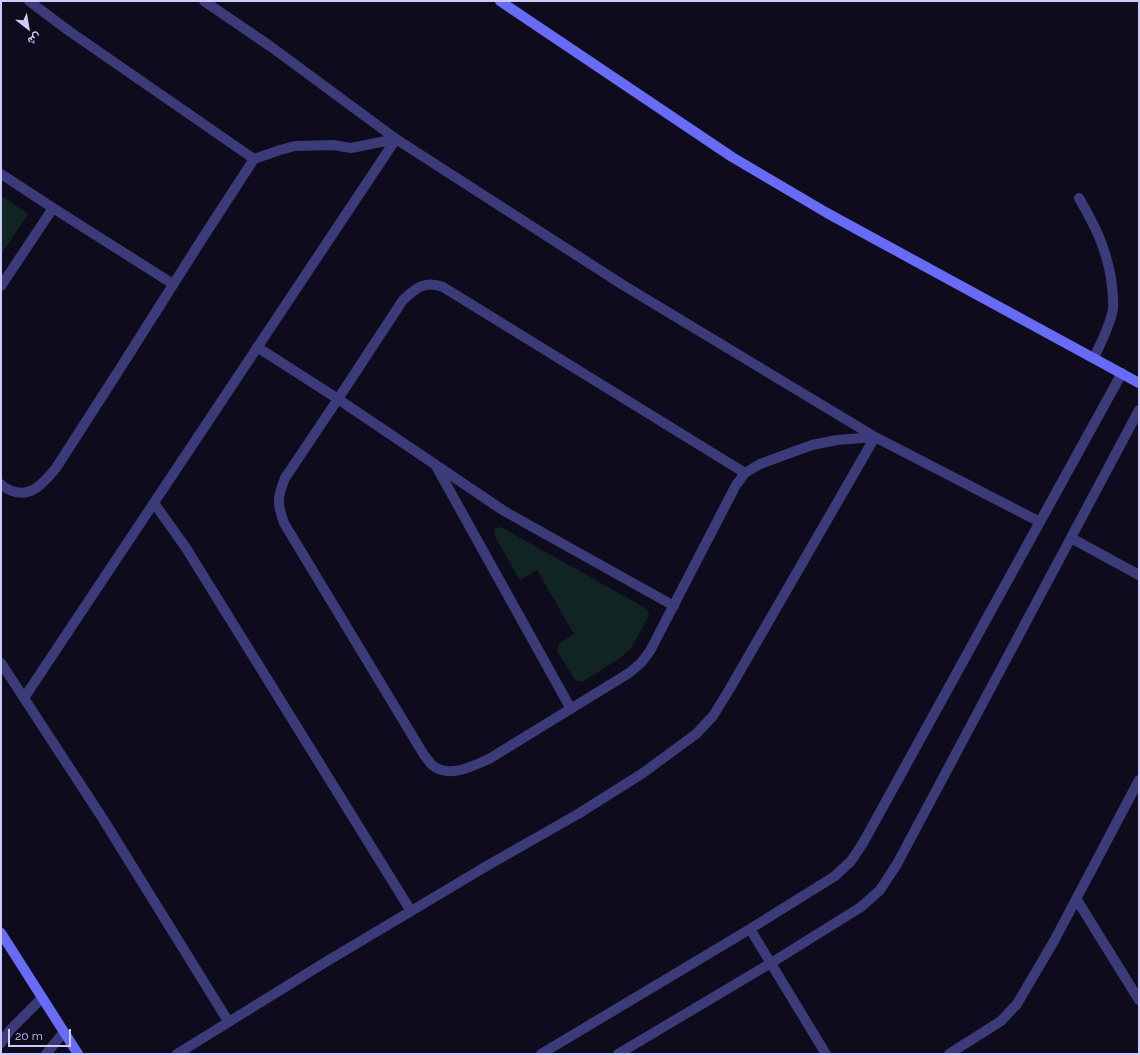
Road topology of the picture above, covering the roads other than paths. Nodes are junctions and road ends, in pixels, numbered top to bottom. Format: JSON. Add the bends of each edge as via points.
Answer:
{"nodes":[{"id":1,"x":29,"y":1,"type":"edge"},
{"id":2,"x":204,"y":1,"type":"edge"},
{"id":3,"x":500,"y":1,"type":"edge"},
{"id":4,"x":396,"y":139,"type":"junction"},
{"id":5,"x":254,"y":159,"type":"junction"},
{"id":6,"x":1,"y":174,"type":"edge"},
{"id":7,"x":1079,"y":198,"type":"dead end"},
{"id":8,"x":53,"y":208,"type":"junction"},
{"id":9,"x":173,"y":284,"type":"junction"},
{"id":10,"x":1,"y":286,"type":"edge"},
{"id":11,"x":258,"y":347,"type":"junction"},
{"id":12,"x":1094,"y":358,"type":"junction"},
{"id":13,"x":1122,"y":373,"type":"junction"},
{"id":14,"x":1139,"y":383,"type":"edge"},
{"id":15,"x":338,"y":399,"type":"junction"},
{"id":16,"x":1139,"y":410,"type":"edge"},
{"id":17,"x":875,"y":437,"type":"junction"},
{"id":18,"x":434,"y":464,"type":"junction"},
{"id":19,"x":745,"y":473,"type":"junction"},
{"id":20,"x":1,"y":484,"type":"edge"},
{"id":21,"x":154,"y":503,"type":"junction"},
{"id":22,"x":1040,"y":522,"type":"junction"},
{"id":23,"x":1071,"y":538,"type":"junction"},
{"id":24,"x":1139,"y":575,"type":"edge"},
{"id":25,"x":674,"y":606,"type":"junction"},
{"id":26,"x":1,"y":663,"type":"edge"},
{"id":27,"x":24,"y":698,"type":"junction"},
{"id":28,"x":571,"y":709,"type":"junction"},
{"id":29,"x":1139,"y":780,"type":"edge"},
{"id":30,"x":1077,"y":900,"type":"junction"},
{"id":31,"x":411,"y":912,"type":"junction"},
{"id":32,"x":750,"y":929,"type":"junction"},
{"id":33,"x":1,"y":933,"type":"edge"},
{"id":34,"x":771,"y":963,"type":"junction"},
{"id":35,"x":42,"y":998,"type":"junction"},
{"id":36,"x":1139,"y":1000,"type":"edge"},
{"id":37,"x":228,"y":1021,"type":"junction"},
{"id":38,"x":64,"y":1032,"type":"junction"},
{"id":39,"x":1,"y":1043,"type":"edge"},
{"id":40,"x":967,"y":1050,"type":"edge"},
{"id":41,"x":46,"y":1054,"type":"edge"},
{"id":42,"x":78,"y":1054,"type":"edge"},
{"id":43,"x":177,"y":1054,"type":"edge"},
{"id":44,"x":541,"y":1054,"type":"edge"},
{"id":45,"x":618,"y":1054,"type":"edge"},
{"id":46,"x":826,"y":1054,"type":"edge"},
{"id":47,"x":949,"y":1054,"type":"edge"}],
"edges":[{"from":1,"to":5,"type":"street"},
{"from":2,"to":4,"type":"street"},
{"from":3,"to":12,"type":"street","via":[[732,157],[827,213]]},
{"from":4,"to":5,"type":"street","via":[[351,148],[333,145],[296,146]]},
{"from":4,"to":11,"type":"street"},
{"from":4,"to":17,"type":"street","via":[[623,285]]},
{"from":5,"to":9,"type":"street"},
{"from":6,"to":8,"type":"street"},
{"from":7,"to":12,"type":"street","via":[[1103,244],[1112,286],[1113,308],[1107,330]]},
{"from":8,"to":9,"type":"street"},
{"from":8,"to":10,"type":"street"},
{"from":9,"to":20,"type":"street","via":[[56,468],[43,483],[29,492],[17,492],[4,488]]},
{"from":11,"to":15,"type":"street"},
{"from":11,"to":21,"type":"street"},
{"from":12,"to":13,"type":"street"},
{"from":13,"to":14,"type":"street"},
{"from":13,"to":22,"type":"street"},
{"from":15,"to":18,"type":"street"},
{"from":15,"to":19,"type":"street","via":[[403,300],[426,284],[434,284],[450,291]]},
{"from":15,"to":28,"type":"street","via":[[284,478],[279,491],[278,505],[284,523],[424,755],[432,765],[442,771],[470,767],[489,759]]},
{"from":16,"to":23,"type":"street"},
{"from":17,"to":19,"type":"street","via":[[812,445],[760,464]]},
{"from":17,"to":22,"type":"street"},
{"from":17,"to":31,"type":"street","via":[[729,690],[713,716],[696,734],[636,778]]},
{"from":18,"to":25,"type":"street","via":[[504,511]]},
{"from":18,"to":28,"type":"street"},
{"from":19,"to":25,"type":"street","via":[[736,485]]},
{"from":21,"to":27,"type":"street"},
{"from":21,"to":31,"type":"street","via":[[186,548]]},
{"from":22,"to":32,"type":"street","via":[[851,861],[835,876]]},
{"from":23,"to":24,"type":"street"},
{"from":23,"to":34,"type":"street","via":[[897,864],[880,890],[861,907]]},
{"from":25,"to":28,"type":"street","via":[[641,663]]},
{"from":26,"to":27,"type":"street"},
{"from":27,"to":37,"type":"street","via":[[103,819]]},
{"from":29,"to":30,"type":"street"},
{"from":30,"to":36,"type":"street"},
{"from":30,"to":40,"type":"street","via":[[1017,1004]]},
{"from":31,"to":37,"type":"street"},
{"from":32,"to":34,"type":"street"},
{"from":32,"to":44,"type":"street"},
{"from":33,"to":35,"type":"street"},
{"from":34,"to":45,"type":"street"},
{"from":34,"to":46,"type":"street"},
{"from":35,"to":38,"type":"street"},
{"from":35,"to":39,"type":"street","via":[[11,1029]]},
{"from":37,"to":43,"type":"street"},
{"from":38,"to":41,"type":"street"},
{"from":38,"to":42,"type":"street"},
{"from":40,"to":47,"type":"street"}]}
